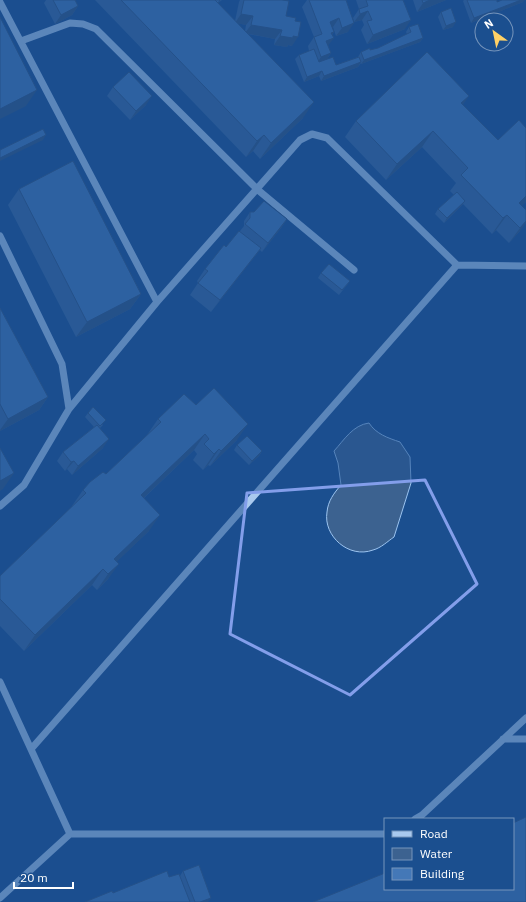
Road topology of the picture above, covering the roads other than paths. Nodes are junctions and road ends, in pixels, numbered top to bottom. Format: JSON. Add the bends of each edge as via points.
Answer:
{"nodes":[{"id":1,"x":0,"y":2,"type":"edge"},
{"id":2,"x":20,"y":41,"type":"junction"},
{"id":3,"x":258,"y":190,"type":"junction"},
{"id":4,"x":0,"y":236,"type":"edge"},
{"id":5,"x":457,"y":265,"type":"junction"},
{"id":6,"x":526,"y":266,"type":"edge"},
{"id":7,"x":354,"y":270,"type":"dead end"},
{"id":8,"x":157,"y":302,"type":"junction"},
{"id":9,"x":69,"y":409,"type":"junction"},
{"id":10,"x":0,"y":506,"type":"edge"},
{"id":11,"x":0,"y":682,"type":"edge"},
{"id":12,"x":526,"y":718,"type":"edge"},
{"id":13,"x":503,"y":739,"type":"junction"},
{"id":14,"x":526,"y":739,"type":"edge"},
{"id":15,"x":32,"y":748,"type":"junction"},
{"id":16,"x":416,"y":818,"type":"edge"},
{"id":17,"x":70,"y":834,"type":"junction"},
{"id":18,"x":384,"y":834,"type":"edge"},
{"id":19,"x":0,"y":898,"type":"edge"}],
"edges":[{"from":1,"to":2,"type":"lane"},
{"from":2,"to":3,"type":"lane","via":[[70,23],[96,29]]},
{"from":2,"to":8,"type":"lane"},
{"from":3,"to":5,"type":"lane","via":[[300,140],[312,134],[326,138]]},
{"from":3,"to":7,"type":"lane"},
{"from":3,"to":8,"type":"lane"},
{"from":4,"to":9,"type":"lane","via":[[62,364]]},
{"from":5,"to":6,"type":"lane"},
{"from":5,"to":15,"type":"lane"},
{"from":8,"to":9,"type":"lane"},
{"from":9,"to":10,"type":"lane","via":[[24,485]]},
{"from":11,"to":15,"type":"lane"},
{"from":12,"to":13,"type":"lane"},
{"from":13,"to":14,"type":"lane"},
{"from":13,"to":16,"type":"lane"},
{"from":15,"to":17,"type":"lane"},
{"from":17,"to":18,"type":"lane"},
{"from":17,"to":19,"type":"lane"}]}
